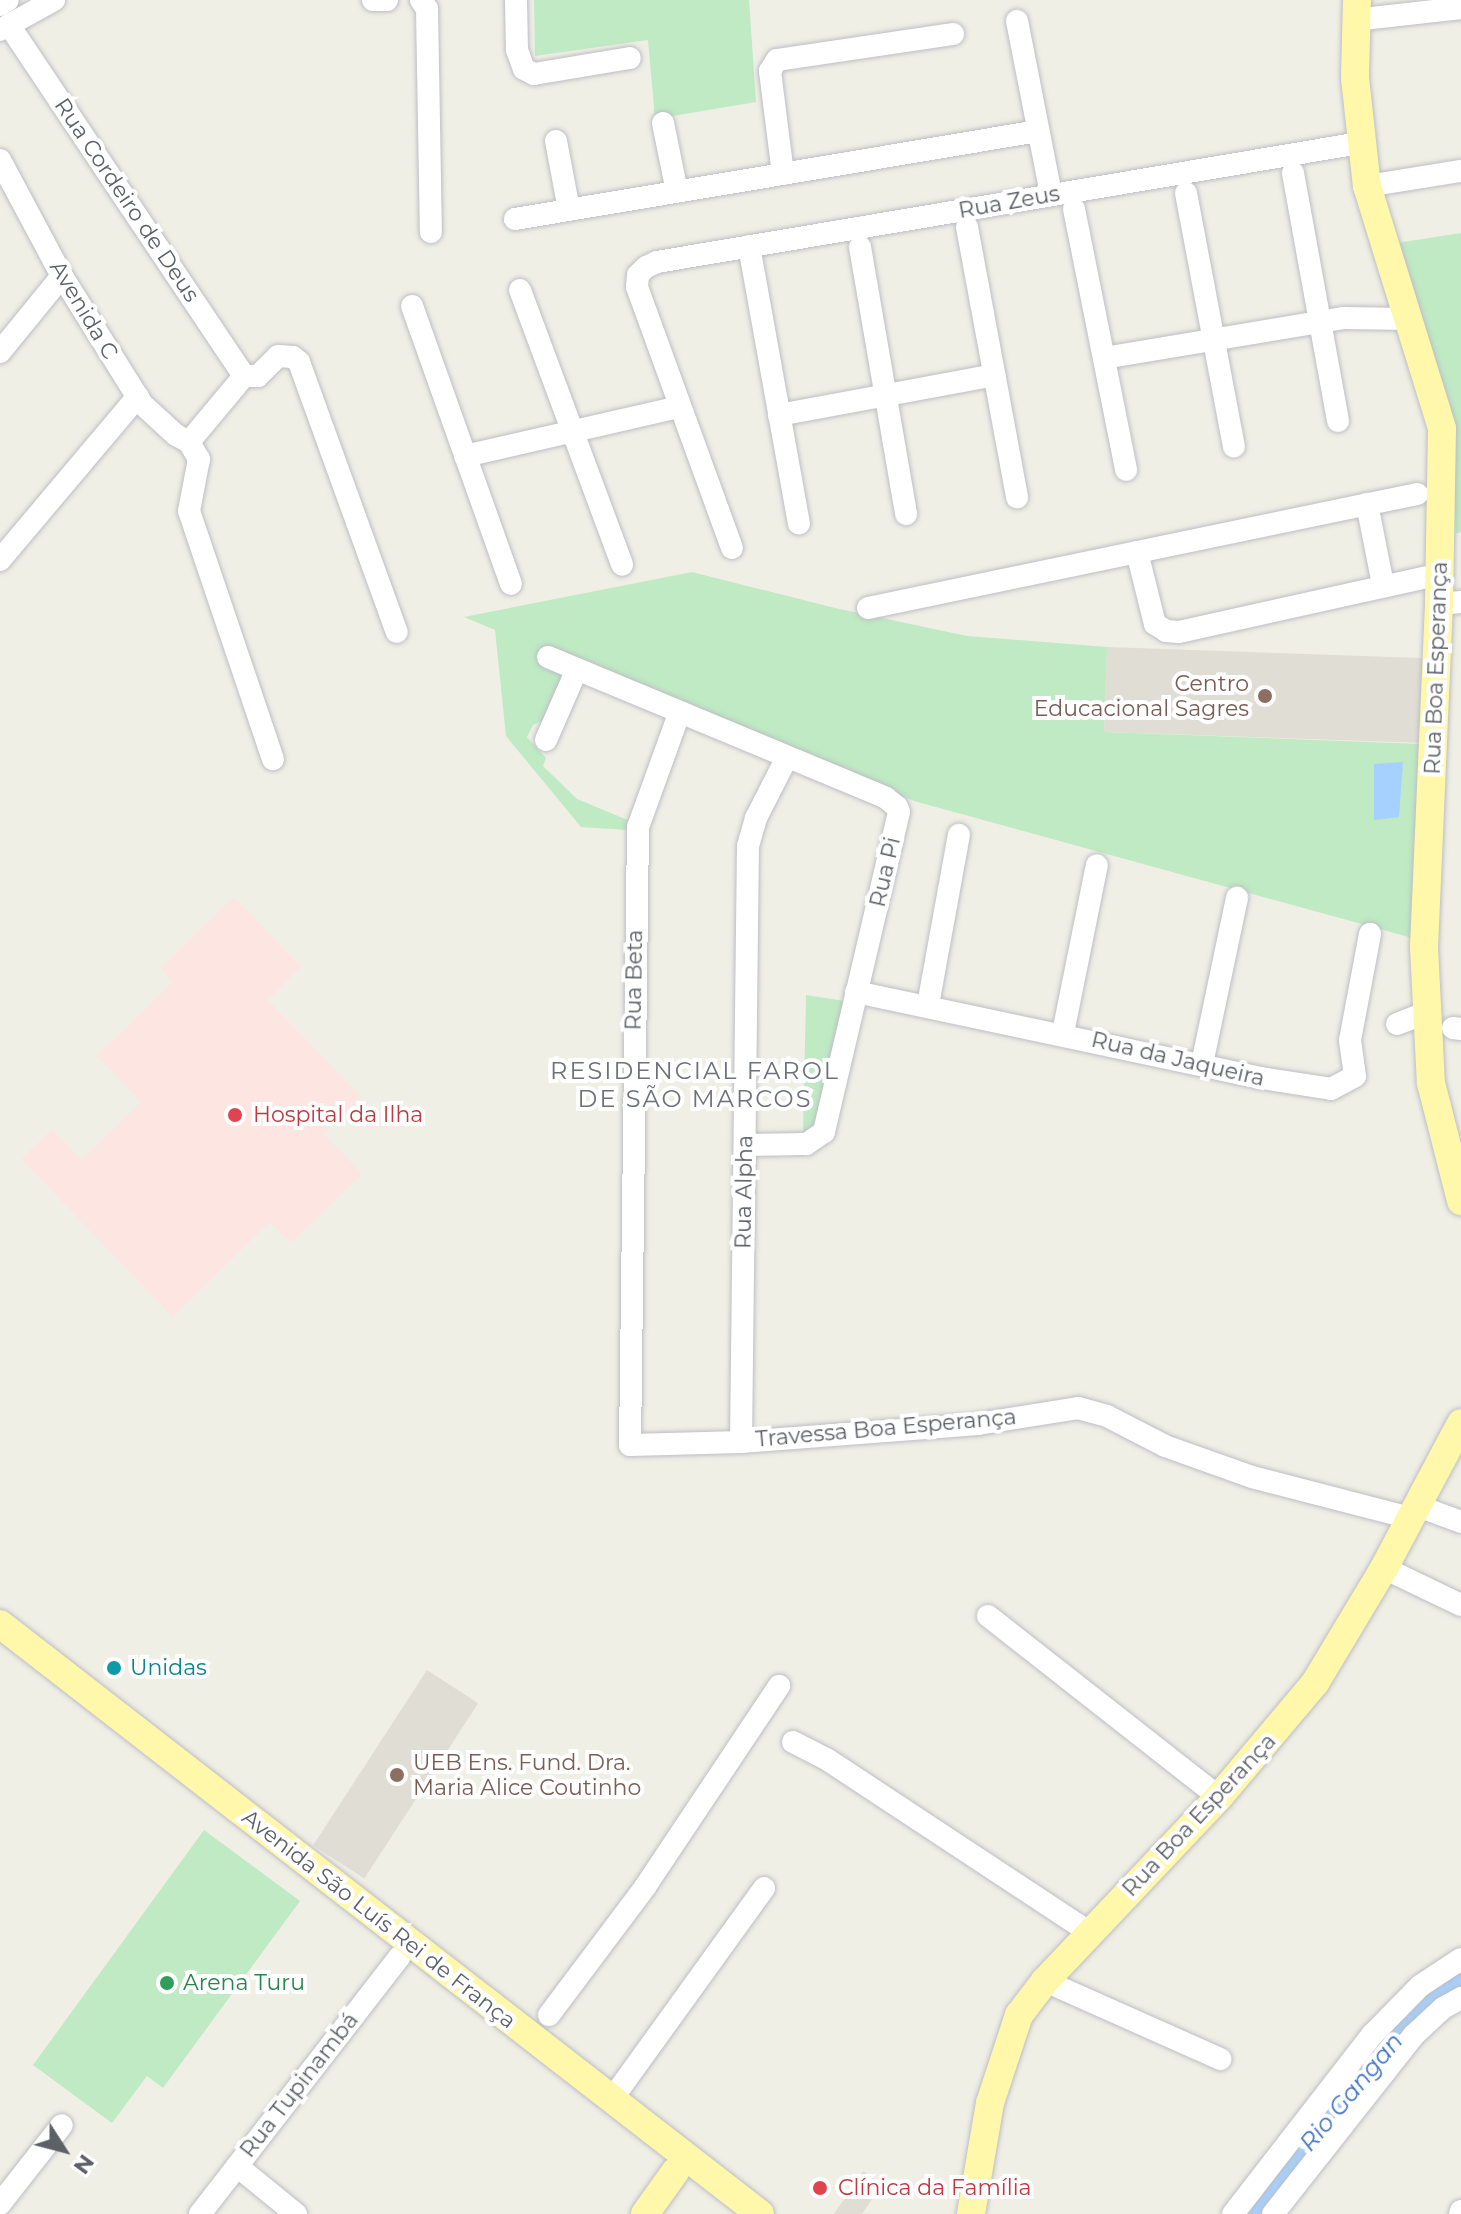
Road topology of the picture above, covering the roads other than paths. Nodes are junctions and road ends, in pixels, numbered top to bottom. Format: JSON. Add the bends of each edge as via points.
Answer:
{"nodes":[{"id":1,"x":8,"y":0,"type":"edge"},
{"id":2,"x":54,"y":0,"type":"edge"},
{"id":3,"x":373,"y":0,"type":"edge"},
{"id":4,"x":387,"y":0,"type":"edge"},
{"id":5,"x":421,"y":0,"type":"edge"},
{"id":6,"x":516,"y":0,"type":"edge"},
{"id":7,"x":1461,"y":8,"type":"edge"},
{"id":8,"x":1355,"y":10,"type":"edge"},
{"id":9,"x":3,"y":20,"type":"edge"},
{"id":10,"x":1017,"y":21,"type":"dead end"},
{"id":11,"x":953,"y":34,"type":"dead end"},
{"id":12,"x":630,"y":58,"type":"dead end"},
{"id":13,"x":663,"y":123,"type":"dead end"},
{"id":14,"x":1038,"y":131,"type":"junction"},
{"id":15,"x":556,"y":141,"type":"dead end"},
{"id":16,"x":1360,"y":143,"type":"junction"},
{"id":17,"x":0,"y":160,"type":"edge"},
{"id":18,"x":1461,"y":171,"type":"edge"},
{"id":19,"x":1293,"y":173,"type":"dead end"},
{"id":20,"x":783,"y":174,"type":"junction"},
{"id":21,"x":1367,"y":186,"type":"junction"},
{"id":22,"x":677,"y":192,"type":"junction"},
{"id":23,"x":1186,"y":193,"type":"dead end"},
{"id":24,"x":1051,"y":195,"type":"junction"},
{"id":25,"x":1074,"y":209,"type":"dead end"},
{"id":26,"x":569,"y":210,"type":"junction"},
{"id":27,"x":515,"y":219,"type":"dead end"},
{"id":28,"x":967,"y":227,"type":"dead end"},
{"id":29,"x":431,"y":232,"type":"dead end"},
{"id":30,"x":749,"y":246,"type":"junction"},
{"id":31,"x":860,"y":247,"type":"dead end"},
{"id":32,"x":62,"y":276,"type":"junction"},
{"id":33,"x":520,"y":290,"type":"dead end"},
{"id":34,"x":412,"y":306,"type":"dead end"},
{"id":35,"x":1406,"y":307,"type":"junction"},
{"id":36,"x":1332,"y":320,"type":"junction"},
{"id":37,"x":1214,"y":340,"type":"junction"},
{"id":38,"x":0,"y":352,"type":"edge"},
{"id":39,"x":1104,"y":358,"type":"junction"},
{"id":40,"x":994,"y":375,"type":"junction"},
{"id":41,"x":244,"y":376,"type":"junction"},
{"id":42,"x":886,"y":395,"type":"junction"},
{"id":43,"x":138,"y":396,"type":"junction"},
{"id":44,"x":679,"y":407,"type":"junction"},
{"id":45,"x":779,"y":415,"type":"junction"},
{"id":46,"x":1338,"y":421,"type":"dead end"},
{"id":47,"x":573,"y":432,"type":"junction"},
{"id":48,"x":189,"y":442,"type":"junction"},
{"id":49,"x":1234,"y":446,"type":"dead end"},
{"id":50,"x":465,"y":456,"type":"junction"},
{"id":51,"x":1126,"y":470,"type":"dead end"},
{"id":52,"x":1417,"y":494,"type":"dead end"},
{"id":53,"x":1017,"y":497,"type":"dead end"},
{"id":54,"x":1367,"y":504,"type":"junction"},
{"id":55,"x":906,"y":514,"type":"dead end"},
{"id":56,"x":799,"y":524,"type":"dead end"},
{"id":57,"x":732,"y":548,"type":"dead end"},
{"id":58,"x":1137,"y":552,"type":"junction"},
{"id":59,"x":0,"y":560,"type":"edge"},
{"id":60,"x":622,"y":565,"type":"dead end"},
{"id":61,"x":1440,"y":574,"type":"junction"},
{"id":62,"x":511,"y":584,"type":"dead end"},
{"id":63,"x":1383,"y":585,"type":"junction"},
{"id":64,"x":1450,"y":603,"type":"edge"},
{"id":65,"x":868,"y":608,"type":"dead end"},
{"id":66,"x":397,"y":632,"type":"dead end"},
{"id":67,"x":548,"y":657,"type":"dead end"},
{"id":68,"x":577,"y":669,"type":"junction"},
{"id":69,"x":679,"y":714,"type":"junction"},
{"id":70,"x":546,"y":740,"type":"dead end"},
{"id":71,"x":273,"y":759,"type":"dead end"},
{"id":72,"x":786,"y":759,"type":"junction"},
{"id":73,"x":959,"y":835,"type":"dead end"},
{"id":74,"x":1097,"y":865,"type":"dead end"},
{"id":75,"x":1237,"y":898,"type":"dead end"},
{"id":76,"x":1370,"y":934,"type":"dead end"},
{"id":77,"x":856,"y":992,"type":"junction"},
{"id":78,"x":928,"y":1005,"type":"junction"},
{"id":79,"x":1426,"y":1013,"type":"junction"},
{"id":80,"x":1397,"y":1024,"type":"dead end"},
{"id":81,"x":1063,"y":1033,"type":"junction"},
{"id":82,"x":1202,"y":1064,"type":"junction"},
{"id":83,"x":745,"y":1145,"type":"junction"},
{"id":84,"x":1461,"y":1201,"type":"edge"},
{"id":85,"x":1461,"y":1423,"type":"edge"},
{"id":86,"x":741,"y":1442,"type":"junction"},
{"id":87,"x":630,"y":1445,"type":"joint"},
{"id":88,"x":1414,"y":1512,"type":"junction"},
{"id":89,"x":1461,"y":1522,"type":"edge"},
{"id":90,"x":1384,"y":1568,"type":"junction"},
{"id":91,"x":1461,"y":1605,"type":"edge"},
{"id":92,"x":988,"y":1616,"type":"dead end"},
{"id":93,"x":0,"y":1624,"type":"edge"},
{"id":94,"x":0,"y":1646,"type":"edge"},
{"id":95,"x":779,"y":1686,"type":"dead end"},
{"id":96,"x":793,"y":1742,"type":"dead end"},
{"id":97,"x":1219,"y":1797,"type":"junction"},
{"id":98,"x":764,"y":1888,"type":"dead end"},
{"id":99,"x":1090,"y":1933,"type":"junction"},
{"id":100,"x":399,"y":1957,"type":"junction"},
{"id":101,"x":1461,"y":1959,"type":"edge"},
{"id":102,"x":1045,"y":1981,"type":"junction"},
{"id":103,"x":1461,"y":1998,"type":"edge"},
{"id":104,"x":549,"y":2015,"type":"dead end"},
{"id":105,"x":1220,"y":2059,"type":"dead end"},
{"id":106,"x":612,"y":2099,"type":"junction"},
{"id":107,"x":62,"y":2125,"type":"dead end"},
{"id":108,"x":237,"y":2166,"type":"junction"},
{"id":109,"x":675,"y":2172,"type":"junction"},
{"id":110,"x":0,"y":2204,"type":"edge"},
{"id":111,"x":200,"y":2214,"type":"edge"},
{"id":112,"x":296,"y":2214,"type":"edge"},
{"id":113,"x":645,"y":2214,"type":"edge"},
{"id":114,"x":730,"y":2214,"type":"edge"},
{"id":115,"x":760,"y":2214,"type":"edge"},
{"id":116,"x":971,"y":2214,"type":"edge"},
{"id":117,"x":1233,"y":2214,"type":"edge"},
{"id":118,"x":1273,"y":2214,"type":"edge"}],
"edges":[{"from":1,"to":9,"type":"street"},
{"from":2,"to":9,"type":"street"},
{"from":3,"to":4,"type":"street"},
{"from":5,"to":29,"type":"street","via":[[427,9]]},
{"from":6,"to":12,"type":"street","via":[[517,50],[524,69],[534,74]]},
{"from":7,"to":8,"type":"street"},
{"from":8,"to":16,"type":"main road","name":"Rua Boa Esperança"},
{"from":9,"to":41,"type":"street","name":"Rua Cordeiro de Deus"},
{"from":10,"to":14,"type":"street"},
{"from":11,"to":20,"type":"street","via":[[777,60],[770,71]]},
{"from":13,"to":22,"type":"street"},
{"from":14,"to":20,"type":"street"},
{"from":14,"to":24,"type":"street"},
{"from":15,"to":26,"type":"street"},
{"from":16,"to":21,"type":"main road","name":"Rua Boa Esperança"},
{"from":16,"to":24,"type":"street","name":"Rua Zeus"},
{"from":17,"to":32,"type":"street","name":"Avenida C"},
{"from":18,"to":21,"type":"street"},
{"from":19,"to":36,"type":"street"},
{"from":20,"to":22,"type":"street"},
{"from":21,"to":35,"type":"main road","name":"Rua Boa Esperança"},
{"from":22,"to":26,"type":"street"},
{"from":23,"to":37,"type":"street"},
{"from":24,"to":30,"type":"street","name":"Rua Zeus"},
{"from":25,"to":39,"type":"street"},
{"from":26,"to":27,"type":"street"},
{"from":28,"to":40,"type":"street"},
{"from":30,"to":44,"type":"street","name":"Rua Zeus","via":[[657,262],[638,275],[637,287]]},
{"from":30,"to":45,"type":"street"},
{"from":31,"to":42,"type":"street"},
{"from":32,"to":38,"type":"street"},
{"from":32,"to":43,"type":"street","name":"Avenida C"},
{"from":33,"to":47,"type":"street"},
{"from":34,"to":50,"type":"street"},
{"from":35,"to":36,"type":"street"},
{"from":35,"to":61,"type":"main road","name":"Rua Boa Esperança","via":[[1442,429]]},
{"from":36,"to":37,"type":"street"},
{"from":36,"to":46,"type":"street"},
{"from":37,"to":39,"type":"street"},
{"from":37,"to":49,"type":"street"},
{"from":39,"to":51,"type":"street"},
{"from":40,"to":42,"type":"street"},
{"from":40,"to":53,"type":"street"},
{"from":41,"to":48,"type":"street"},
{"from":41,"to":66,"type":"street","via":[[258,376],[278,356],[299,362]]},
{"from":42,"to":45,"type":"street"},
{"from":42,"to":55,"type":"street"},
{"from":43,"to":48,"type":"street","name":"Avenida C"},
{"from":43,"to":59,"type":"street"},
{"from":44,"to":47,"type":"street"},
{"from":44,"to":57,"type":"street"},
{"from":45,"to":56,"type":"street"},
{"from":47,"to":50,"type":"street"},
{"from":47,"to":60,"type":"street"},
{"from":48,"to":71,"type":"street","via":[[199,459],[189,511]]},
{"from":50,"to":62,"type":"street"},
{"from":52,"to":54,"type":"street"},
{"from":54,"to":58,"type":"street"},
{"from":54,"to":63,"type":"street"},
{"from":58,"to":63,"type":"street","via":[[1155,624],[1166,631],[1198,630]]},
{"from":58,"to":65,"type":"street"},
{"from":61,"to":63,"type":"street"},
{"from":61,"to":64,"type":"main road","name":"Rua Boa Esperança"},
{"from":64,"to":79,"type":"main road","name":"Rua Boa Esperança","via":[[1424,947]]},
{"from":67,"to":68,"type":"street","name":"Rua Pi"},
{"from":68,"to":69,"type":"street","name":"Rua Pi"},
{"from":68,"to":70,"type":"street"},
{"from":69,"to":72,"type":"street","name":"Rua Pi"},
{"from":69,"to":87,"type":"street","name":"Rua Beta","via":[[644,802],[637,841]]},
{"from":72,"to":77,"type":"street","name":"Rua Pi","via":[[886,798],[899,812]]},
{"from":72,"to":83,"type":"street","name":"Rua Alpha","via":[[748,846]]},
{"from":73,"to":78,"type":"street"},
{"from":74,"to":81,"type":"street"},
{"from":75,"to":82,"type":"street"},
{"from":76,"to":82,"type":"street","name":"Rua da Jaqueira","via":[[1350,1040],[1355,1076],[1331,1089],[1316,1088]]},
{"from":77,"to":78,"type":"street","name":"Rua da Jaqueira"},
{"from":77,"to":83,"type":"street","name":"Rua Pi","via":[[820,1137],[806,1144]]},
{"from":78,"to":81,"type":"street","name":"Rua da Jaqueira"},
{"from":79,"to":80,"type":"street"},
{"from":79,"to":84,"type":"main road","name":"Rua Boa Esperança","via":[[1431,1083]]},
{"from":81,"to":82,"type":"street","name":"Rua da Jaqueira"},
{"from":83,"to":86,"type":"street","name":"Rua Alpha"},
{"from":85,"to":88,"type":"main road","name":"Rua Boa Esperança"},
{"from":86,"to":87,"type":"street","name":"Travessa Boa Esperança"},
{"from":86,"to":88,"type":"street","name":"Travessa Boa Esperança","via":[[978,1424],[1078,1408],[1252,1477]]},
{"from":88,"to":89,"type":"street","name":"Travessa Boa Esperança"},
{"from":88,"to":90,"type":"main road","name":"Rua Boa Esperança"},
{"from":90,"to":91,"type":"street"},
{"from":90,"to":97,"type":"main road","name":"Rua Boa Esperança","via":[[1315,1683]]},
{"from":92,"to":97,"type":"street"},
{"from":93,"to":106,"type":"main road","name":"Avenida São Luís Rei de França"},
{"from":94,"to":100,"type":"main road","name":"Avenida São Luís Rei de França"},
{"from":95,"to":104,"type":"street","via":[[645,1887]]},
{"from":96,"to":99,"type":"street"},
{"from":97,"to":99,"type":"main road","name":"Rua Boa Esperança"},
{"from":98,"to":106,"type":"street"},
{"from":99,"to":102,"type":"main road","name":"Rua Boa Esperança"},
{"from":100,"to":108,"type":"street","name":"Rua Tupinambá"},
{"from":100,"to":109,"type":"main road","name":"Avenida São Luís Rei de França"},
{"from":101,"to":117,"type":"street","via":[[1420,1986],[1372,2035]]},
{"from":102,"to":105,"type":"street"},
{"from":102,"to":116,"type":"main road","name":"Rua Boa Esperança","via":[[1019,2015],[1003,2054]]},
{"from":103,"to":118,"type":"street","via":[[1414,2035]]},
{"from":106,"to":115,"type":"main road","name":"Avenida São Luís Rei de França"},
{"from":107,"to":110,"type":"street"},
{"from":108,"to":111,"type":"street","name":"Rua Tupinambá"},
{"from":108,"to":112,"type":"street"},
{"from":109,"to":113,"type":"main road"},
{"from":109,"to":114,"type":"main road","name":"Avenida São Luís Rei de França"}]}
